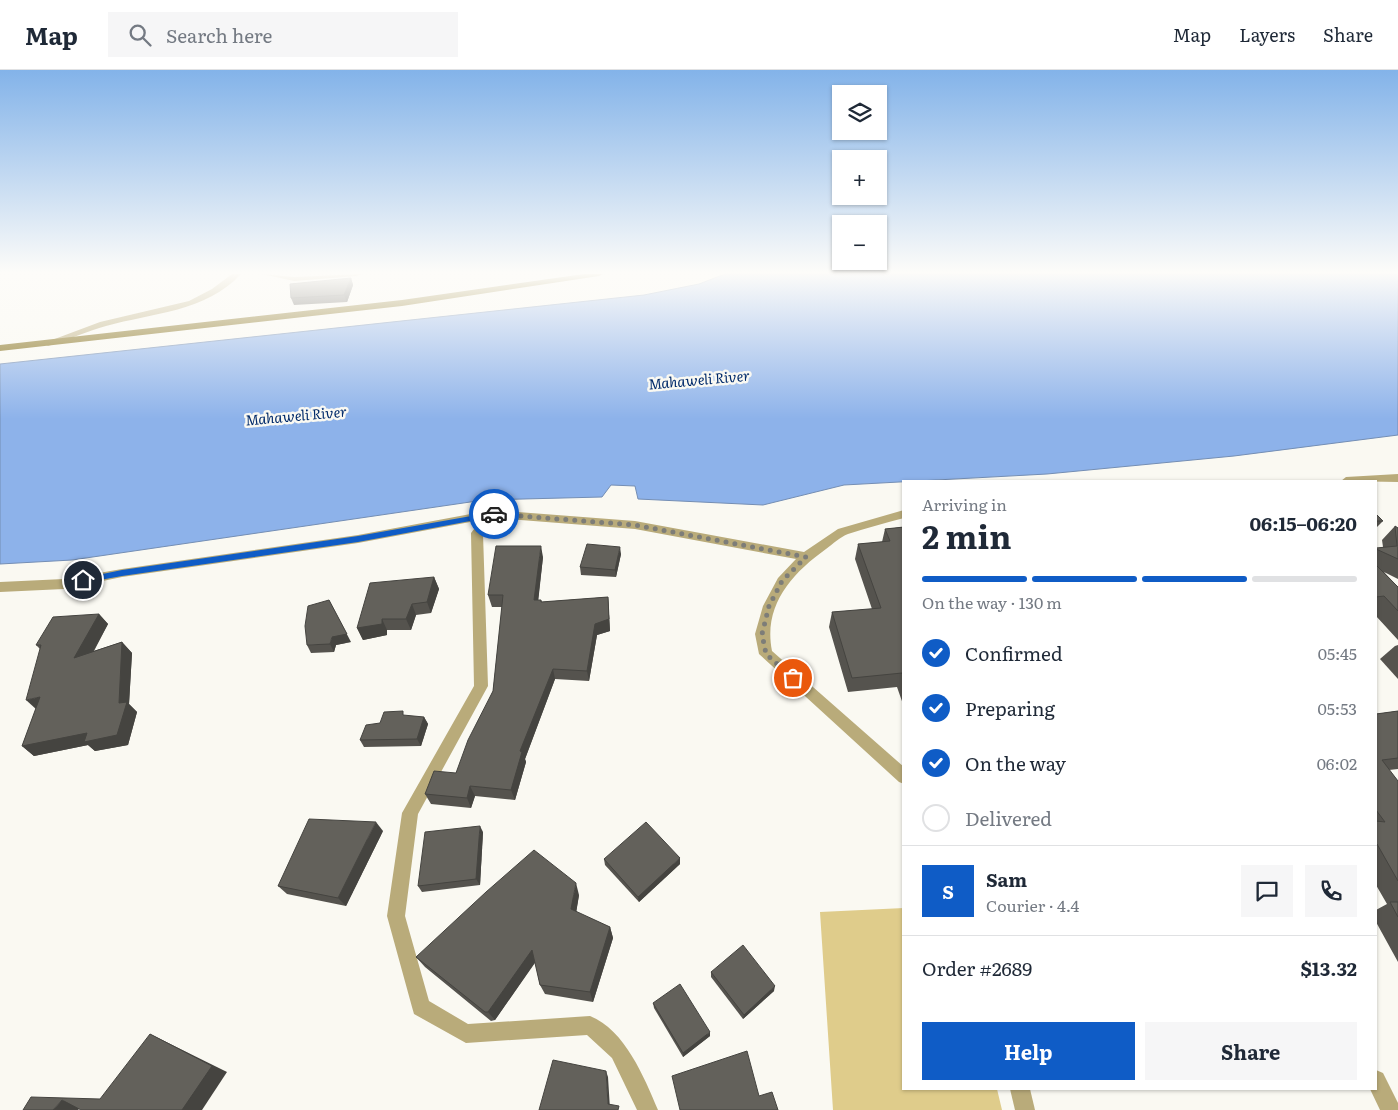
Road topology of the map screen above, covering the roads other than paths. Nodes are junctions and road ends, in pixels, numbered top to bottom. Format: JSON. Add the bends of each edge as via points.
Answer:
{"nodes":[{"id":1,"x":109,"y":323,"type":"edge"},
{"id":2,"x":232,"y":323,"type":"edge"},
{"id":3,"x":46,"y":344,"type":"junction"},
{"id":4,"x":0,"y":348,"type":"edge"},
{"id":5,"x":1398,"y":478,"type":"edge"},
{"id":6,"x":1363,"y":480,"type":"edge"},
{"id":7,"x":492,"y":514,"type":"junction"},
{"id":8,"x":902,"y":515,"type":"edge"},
{"id":9,"x":806,"y":557,"type":"junction"},
{"id":10,"x":0,"y":586,"type":"edge"},
{"id":11,"x":902,"y":776,"type":"edge"},
{"id":12,"x":1377,"y":1082,"type":"edge"},
{"id":13,"x":1020,"y":1090,"type":"edge"},
{"id":14,"x":648,"y":1110,"type":"edge"},
{"id":15,"x":1025,"y":1110,"type":"edge"},
{"id":16,"x":1392,"y":1110,"type":"edge"}],
"edges":[{"from":1,"to":3,"type":"street"},
{"from":2,"to":3,"type":"main road"},
{"from":3,"to":4,"type":"main road"},
{"from":5,"to":6,"type":"street"},
{"from":7,"to":9,"type":"street","via":[[635,525]]},
{"from":7,"to":10,"type":"street","via":[[358,539],[64,584]]},
{"from":7,"to":14,"type":"street","via":[[477,533],[482,686],[410,812],[396,916],[421,1007],[466,1034],[590,1025],[619,1050]]},
{"from":8,"to":9,"type":"street","via":[[842,532]]},
{"from":9,"to":11,"type":"street","via":[[782,581],[769,606],[762,634],[766,654]]},
{"from":12,"to":16,"type":"street"},
{"from":13,"to":15,"type":"street"}]}
